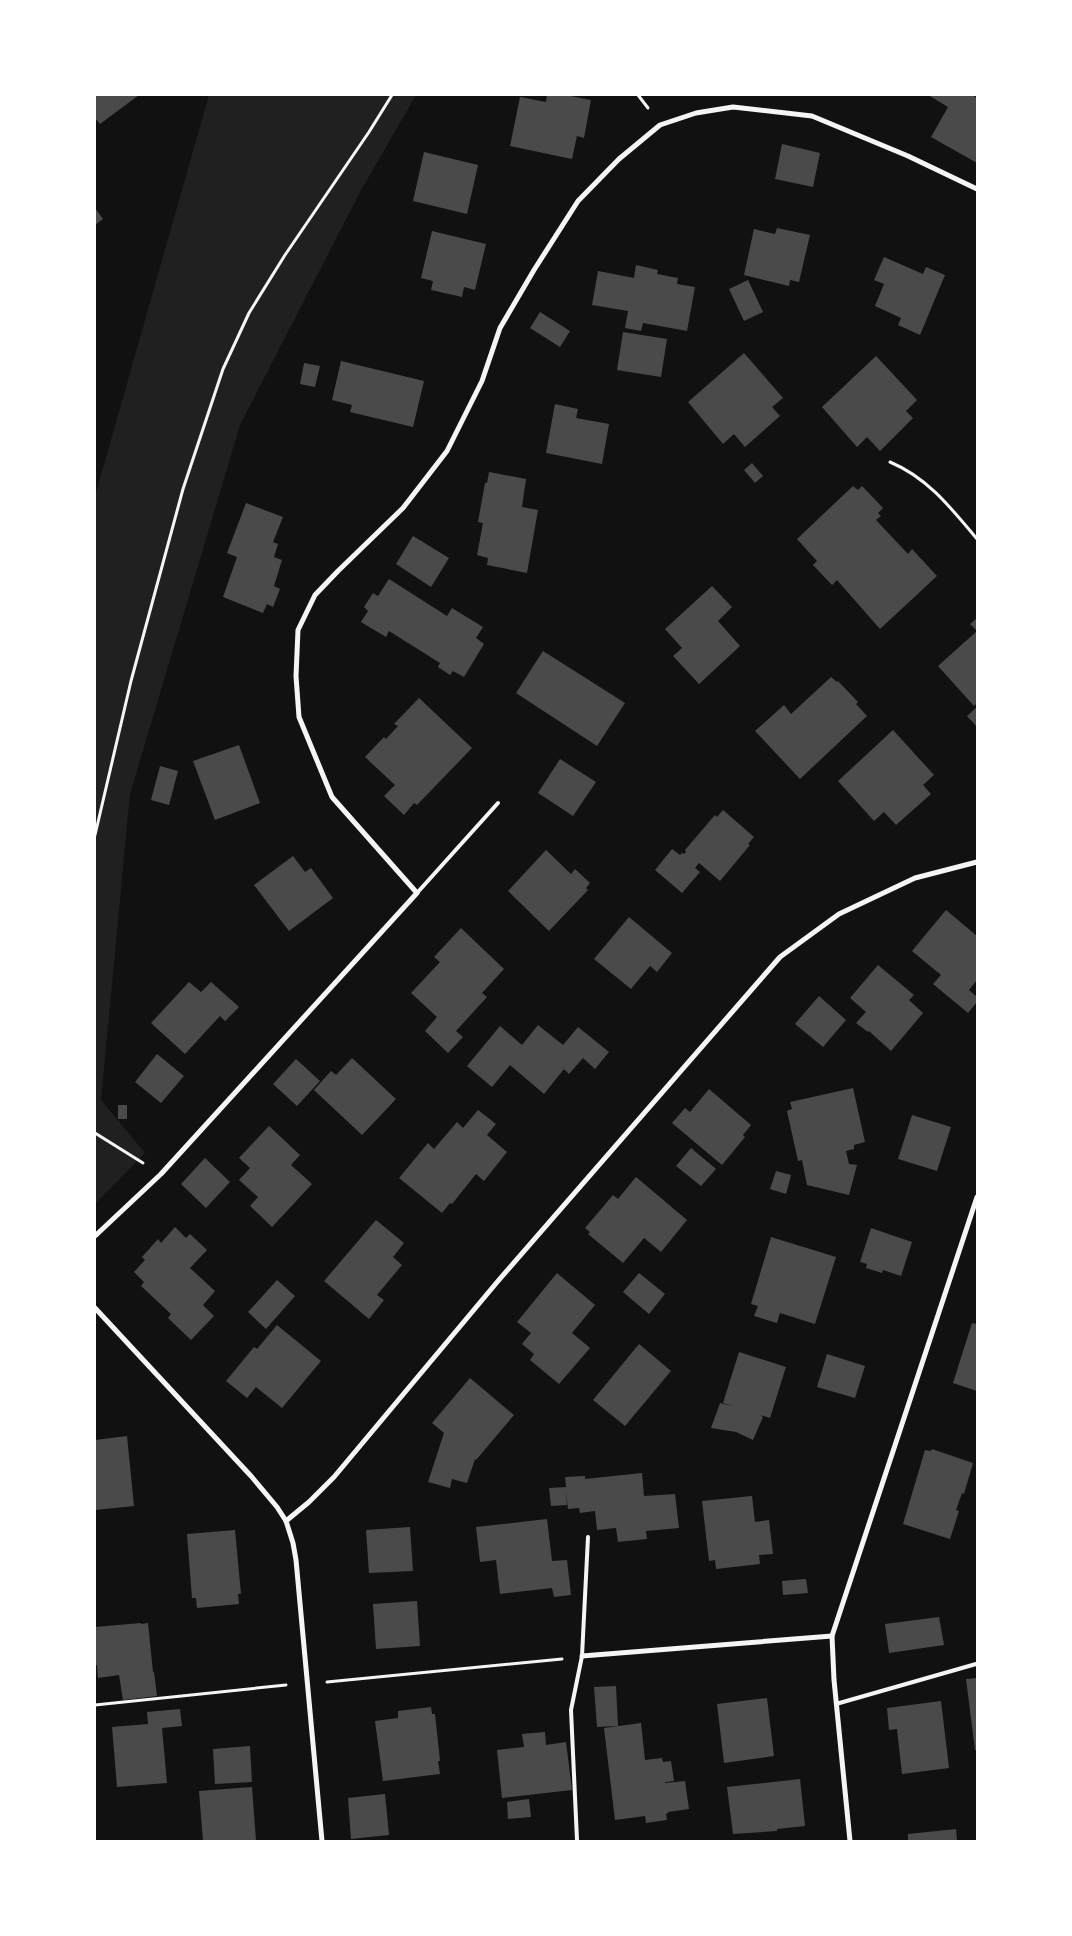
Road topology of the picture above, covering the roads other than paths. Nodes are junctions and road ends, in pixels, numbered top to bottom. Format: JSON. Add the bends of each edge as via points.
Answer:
{"nodes":[{"id":1,"x":977,"y":189,"type":"edge"},
{"id":2,"x":498,"y":803,"type":"dead end"},
{"id":3,"x":977,"y":862,"type":"edge"},
{"id":4,"x":416,"y":893,"type":"junction"},
{"id":5,"x":977,"y":1198,"type":"edge"},
{"id":6,"x":95,"y":1236,"type":"edge"},
{"id":7,"x":95,"y":1308,"type":"edge"},
{"id":8,"x":286,"y":1521,"type":"junction"},
{"id":9,"x":588,"y":1537,"type":"dead end"},
{"id":10,"x":832,"y":1636,"type":"junction"},
{"id":11,"x":582,"y":1656,"type":"junction"},
{"id":12,"x":976,"y":1664,"type":"dead end"},
{"id":13,"x":836,"y":1704,"type":"junction"},
{"id":14,"x":577,"y":1840,"type":"dead end"},
{"id":15,"x":322,"y":1841,"type":"edge"},
{"id":16,"x":850,"y":1841,"type":"edge"}],
"edges":[{"from":1,"to":4,"type":"street","via":[[812,116],[733,107],[696,113],[660,125],[619,159],[578,200],[500,328],[482,381],[446,452],[403,508],[315,595],[298,630],[296,676],[299,717],[332,797]]},
{"from":2,"to":4,"type":"lane"},
{"from":3,"to":8,"type":"street","via":[[915,878],[839,914],[780,958],[498,1281],[334,1477]]},
{"from":4,"to":6,"type":"street","via":[[161,1174]]},
{"from":5,"to":10,"type":"street"},
{"from":7,"to":8,"type":"street","via":[[251,1476]]},
{"from":8,"to":15,"type":"street","via":[[296,1560]]},
{"from":9,"to":11,"type":"lane"},
{"from":10,"to":11,"type":"street"},
{"from":10,"to":13,"type":"street"},
{"from":11,"to":14,"type":"lane","via":[[570,1710]]},
{"from":12,"to":13,"type":"lane"},
{"from":13,"to":16,"type":"street"}]}
